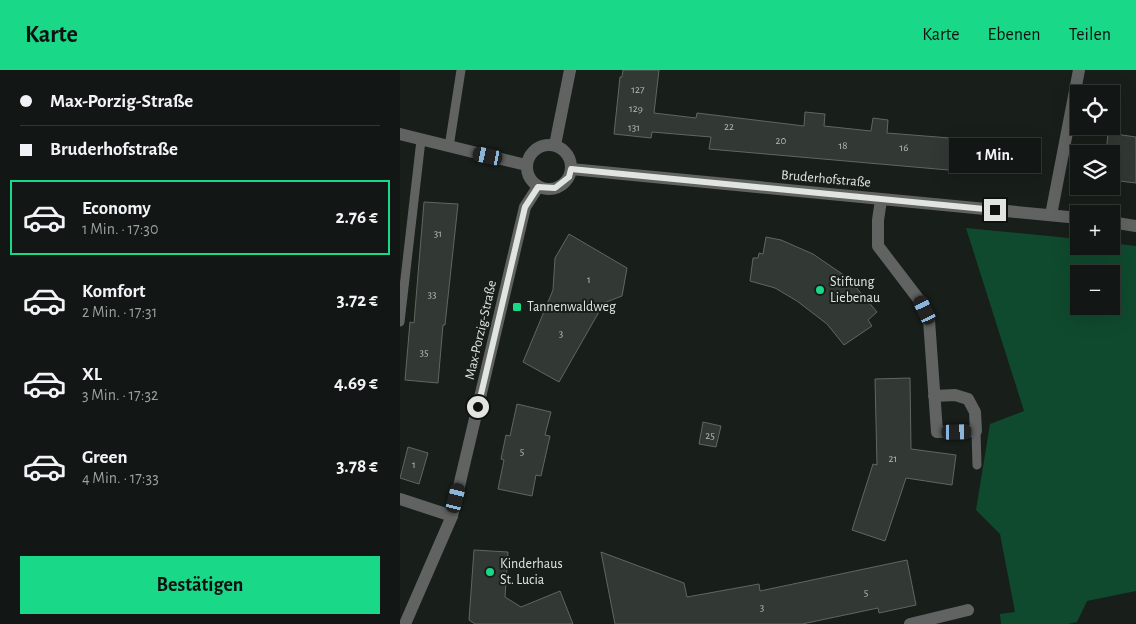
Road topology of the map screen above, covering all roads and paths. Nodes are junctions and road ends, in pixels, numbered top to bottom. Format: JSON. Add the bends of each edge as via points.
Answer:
{"nodes":[{"id":1,"x":462,"y":70,"type":"edge"},
{"id":2,"x":570,"y":70,"type":"edge"},
{"id":3,"x":1079,"y":70,"type":"edge"},
{"id":4,"x":400,"y":134,"type":"edge"},
{"id":5,"x":421,"y":140,"type":"junction"},
{"id":6,"x":555,"y":145,"type":"junction"},
{"id":7,"x":449,"y":147,"type":"junction"},
{"id":8,"x":526,"y":165,"type":"junction"},
{"id":9,"x":571,"y":169,"type":"junction"},
{"id":10,"x":538,"y":187,"type":"junction"},
{"id":11,"x":881,"y":200,"type":"junction"},
{"id":12,"x":1051,"y":215,"type":"junction"},
{"id":13,"x":1070,"y":217,"type":"edge"},
{"id":14,"x":1120,"y":223,"type":"edge"},
{"id":15,"x":1136,"y":226,"type":"edge"},
{"id":16,"x":400,"y":322,"type":"edge"},
{"id":17,"x":934,"y":396,"type":"junction"},
{"id":18,"x":976,"y":431,"type":"junction"},
{"id":19,"x":977,"y":465,"type":"dead end"},
{"id":20,"x":400,"y":499,"type":"edge"},
{"id":21,"x":452,"y":516,"type":"junction"},
{"id":22,"x":968,"y":610,"type":"dead end"},
{"id":23,"x":405,"y":624,"type":"edge"},
{"id":24,"x":910,"y":624,"type":"edge"}],
"edges":[{"from":1,"to":7,"type":"lane"},
{"from":2,"to":6,"type":"street"},
{"from":3,"to":12,"type":"street"},
{"from":4,"to":5,"type":"street"},
{"from":5,"to":7,"type":"street"},
{"from":5,"to":16,"type":"lane"},
{"from":6,"to":8,"type":"street","via":[[536,148]]},
{"from":6,"to":9,"type":"street","via":[[570,159]]},
{"from":7,"to":8,"type":"street"},
{"from":8,"to":10,"type":"street","via":[[531,181]]},
{"from":9,"to":10,"type":"street","via":[[569,177],[555,188]]},
{"from":9,"to":11,"type":"street","name":"Bruderhofstraße"},
{"from":10,"to":21,"type":"street","name":"Max-Porzig-Straße","via":[[525,207]]},
{"from":11,"to":12,"type":"street","name":"Bruderhofstraße"},
{"from":11,"to":17,"type":"street","via":[[878,246],[920,301],[929,320]]},
{"from":12,"to":13,"type":"street","name":"Bruderhofstraße"},
{"from":14,"to":15,"type":"street"},
{"from":17,"to":18,"type":"street","via":[[954,395],[968,399],[975,412]]},
{"from":17,"to":18,"type":"street","via":[[937,432]]},
{"from":18,"to":19,"type":"lane"},
{"from":20,"to":21,"type":"street"},
{"from":21,"to":23,"type":"street","name":"Max-Porzig-Straße"},
{"from":22,"to":24,"type":"street"}]}
